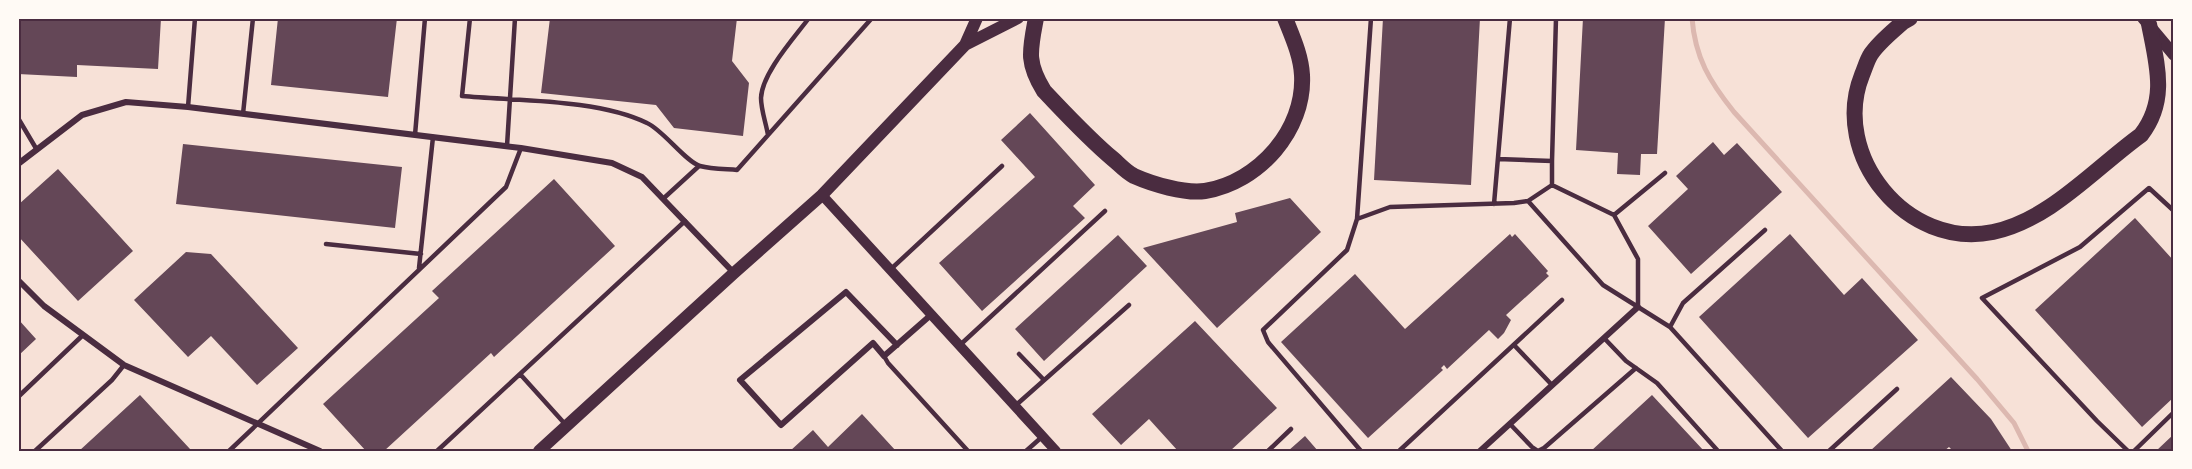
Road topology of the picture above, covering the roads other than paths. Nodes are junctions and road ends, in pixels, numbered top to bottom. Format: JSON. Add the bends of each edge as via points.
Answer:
{"nodes":[{"id":1,"x":195,"y":18,"type":"edge"},
{"id":2,"x":253,"y":18,"type":"edge"},
{"id":3,"x":425,"y":18,"type":"edge"},
{"id":4,"x":470,"y":18,"type":"edge"},
{"id":5,"x":515,"y":18,"type":"edge"},
{"id":6,"x":809,"y":18,"type":"edge"},
{"id":7,"x":872,"y":18,"type":"edge"},
{"id":8,"x":977,"y":18,"type":"edge"},
{"id":9,"x":1018,"y":18,"type":"edge"},
{"id":10,"x":1036,"y":18,"type":"edge"},
{"id":11,"x":1285,"y":18,"type":"edge"},
{"id":12,"x":1371,"y":18,"type":"edge"},
{"id":13,"x":1510,"y":18,"type":"edge"},
{"id":14,"x":1556,"y":18,"type":"edge"},
{"id":15,"x":1910,"y":18,"type":"edge"},
{"id":16,"x":2146,"y":21,"type":"edge"},
{"id":17,"x":965,"y":45,"type":"junction"},
{"id":18,"x":2174,"y":55,"type":"edge"},
{"id":19,"x":510,"y":101,"type":"junction"},
{"id":20,"x":188,"y":107,"type":"junction"},
{"id":21,"x":243,"y":114,"type":"junction"},
{"id":22,"x":18,"y":118,"type":"edge"},
{"id":23,"x":415,"y":135,"type":"junction"},
{"id":24,"x":768,"y":135,"type":"junction"},
{"id":25,"x":433,"y":137,"type":"junction"},
{"id":26,"x":507,"y":146,"type":"junction"},
{"id":27,"x":522,"y":147,"type":"junction"},
{"id":28,"x":37,"y":150,"type":"junction"},
{"id":29,"x":1498,"y":159,"type":"junction"},
{"id":30,"x":1552,"y":161,"type":"junction"},
{"id":31,"x":18,"y":164,"type":"edge"},
{"id":32,"x":699,"y":166,"type":"junction"},
{"id":33,"x":1002,"y":166,"type":"dead end"},
{"id":34,"x":1665,"y":173,"type":"dead end"},
{"id":35,"x":1552,"y":185,"type":"junction"},
{"id":36,"x":822,"y":195,"type":"junction"},
{"id":37,"x":664,"y":198,"type":"junction"},
{"id":38,"x":1528,"y":201,"type":"junction"},
{"id":39,"x":1494,"y":204,"type":"junction"},
{"id":40,"x":1106,"y":211,"type":"dead end"},
{"id":41,"x":2174,"y":211,"type":"edge"},
{"id":42,"x":1614,"y":215,"type":"junction"},
{"id":43,"x":1358,"y":219,"type":"junction"},
{"id":44,"x":686,"y":221,"type":"junction"},
{"id":45,"x":1765,"y":230,"type":"dead end"},
{"id":46,"x":326,"y":244,"type":"dead end"},
{"id":47,"x":421,"y":254,"type":"junction"},
{"id":48,"x":891,"y":269,"type":"junction"},
{"id":49,"x":419,"y":270,"type":"junction"},
{"id":50,"x":734,"y":273,"type":"junction"},
{"id":51,"x":18,"y":280,"type":"edge"},
{"id":52,"x":1562,"y":300,"type":"dead end"},
{"id":53,"x":1129,"y":305,"type":"dead end"},
{"id":54,"x":1638,"y":307,"type":"junction"},
{"id":55,"x":932,"y":314,"type":"junction"},
{"id":56,"x":1670,"y":327,"type":"junction"},
{"id":57,"x":83,"y":335,"type":"junction"},
{"id":58,"x":1604,"y":338,"type":"junction"},
{"id":59,"x":897,"y":345,"type":"junction"},
{"id":60,"x":960,"y":345,"type":"junction"},
{"id":61,"x":1514,"y":345,"type":"junction"},
{"id":62,"x":1019,"y":354,"type":"dead end"},
{"id":63,"x":884,"y":356,"type":"junction"},
{"id":64,"x":124,"y":365,"type":"junction"},
{"id":65,"x":1636,"y":368,"type":"junction"},
{"id":66,"x":520,"y":374,"type":"junction"},
{"id":67,"x":1044,"y":380,"type":"junction"},
{"id":68,"x":1552,"y":385,"type":"junction"},
{"id":69,"x":1898,"y":390,"type":"dead end"},
{"id":70,"x":18,"y":397,"type":"edge"},
{"id":71,"x":1015,"y":406,"type":"junction"},
{"id":72,"x":2174,"y":412,"type":"edge"},
{"id":73,"x":258,"y":424,"type":"junction"},
{"id":74,"x":1510,"y":424,"type":"junction"},
{"id":75,"x":567,"y":426,"type":"junction"},
{"id":76,"x":1291,"y":429,"type":"dead end"},
{"id":77,"x":1042,"y":436,"type":"junction"},
{"id":78,"x":35,"y":451,"type":"edge"},
{"id":79,"x":229,"y":451,"type":"edge"},
{"id":80,"x":320,"y":451,"type":"edge"},
{"id":81,"x":437,"y":451,"type":"edge"},
{"id":82,"x":539,"y":451,"type":"edge"},
{"id":83,"x":968,"y":451,"type":"edge"},
{"id":84,"x":1026,"y":451,"type":"edge"},
{"id":85,"x":1056,"y":451,"type":"edge"},
{"id":86,"x":1268,"y":451,"type":"edge"},
{"id":87,"x":1361,"y":451,"type":"edge"},
{"id":88,"x":1399,"y":451,"type":"edge"},
{"id":89,"x":1480,"y":451,"type":"edge"},
{"id":90,"x":1718,"y":451,"type":"edge"},
{"id":91,"x":1782,"y":451,"type":"edge"},
{"id":92,"x":1829,"y":451,"type":"edge"},
{"id":93,"x":2128,"y":451,"type":"edge"},
{"id":94,"x":2134,"y":451,"type":"edge"}],
"edges":[{"from":1,"to":20,"type":"lane"},
{"from":2,"to":21,"type":"lane"},
{"from":3,"to":23,"type":"lane"},
{"from":4,"to":19,"type":"lane","via":[[462,96]]},
{"from":5,"to":19,"type":"lane"},
{"from":6,"to":24,"type":"lane","via":[[775,63],[761,93]]},
{"from":7,"to":24,"type":"lane"},
{"from":8,"to":17,"type":"main road"},
{"from":9,"to":17,"type":"main road"},
{"from":10,"to":11,"type":"highway","via":[[1029,58],[1033,69],[1044,91],[1089,138],[1131,175],[1164,187],[1204,191],[1237,180],[1262,165],[1284,140],[1299,106],[1302,75]]},
{"from":12,"to":43,"type":"lane"},
{"from":13,"to":29,"type":"lane"},
{"from":14,"to":30,"type":"lane"},
{"from":15,"to":16,"type":"highway","via":[[1871,54],[1858,86],[1854,117],[1859,148],[1872,176],[1901,209],[1938,228],[1964,233],[1990,232],[2031,219],[2141,135],[2150,123],[2158,96],[2158,68]]},
{"from":16,"to":18,"type":"main road"},
{"from":17,"to":36,"type":"main road"},
{"from":19,"to":26,"type":"lane"},
{"from":19,"to":32,"type":"lane","via":[[609,110],[649,123]]},
{"from":20,"to":21,"type":"street"},
{"from":20,"to":28,"type":"street","via":[[126,102],[82,115]]},
{"from":21,"to":23,"type":"street"},
{"from":22,"to":28,"type":"lane"},
{"from":23,"to":25,"type":"street"},
{"from":24,"to":32,"type":"lane","via":[[737,170]]},
{"from":25,"to":26,"type":"street"},
{"from":25,"to":47,"type":"lane"},
{"from":26,"to":27,"type":"street"},
{"from":27,"to":37,"type":"street","via":[[612,163],[642,177]]},
{"from":27,"to":49,"type":"lane","via":[[506,187]]},
{"from":28,"to":31,"type":"street"},
{"from":29,"to":30,"type":"lane"},
{"from":29,"to":39,"type":"lane"},
{"from":30,"to":35,"type":"lane"},
{"from":32,"to":37,"type":"lane"},
{"from":33,"to":48,"type":"lane"},
{"from":34,"to":42,"type":"lane"},
{"from":35,"to":38,"type":"lane"},
{"from":35,"to":42,"type":"lane"},
{"from":36,"to":48,"type":"street"},
{"from":36,"to":50,"type":"main road"},
{"from":37,"to":44,"type":"street"},
{"from":38,"to":39,"type":"lane"},
{"from":38,"to":54,"type":"lane","via":[[1603,285]]},
{"from":39,"to":43,"type":"lane","via":[[1390,207]]},
{"from":40,"to":60,"type":"lane"},
{"from":41,"to":93,"type":"lane","via":[[2149,188],[2080,247],[1982,298]]},
{"from":42,"to":54,"type":"lane","via":[[1638,259]]},
{"from":43,"to":87,"type":"lane","via":[[1347,250],[1263,330],[1268,342]]},
{"from":44,"to":50,"type":"street"},
{"from":44,"to":66,"type":"lane"},
{"from":45,"to":56,"type":"lane","via":[[1683,303]]},
{"from":46,"to":47,"type":"lane"},
{"from":47,"to":49,"type":"lane"},
{"from":48,"to":55,"type":"street"},
{"from":49,"to":73,"type":"lane"},
{"from":50,"to":75,"type":"main road"},
{"from":51,"to":57,"type":"street","via":[[44,306]]},
{"from":52,"to":61,"type":"lane"},
{"from":53,"to":67,"type":"lane"},
{"from":54,"to":56,"type":"lane"},
{"from":54,"to":58,"type":"street"},
{"from":55,"to":59,"type":"street"},
{"from":55,"to":60,"type":"street"},
{"from":56,"to":91,"type":"lane"},
{"from":57,"to":64,"type":"street"},
{"from":57,"to":70,"type":"lane"},
{"from":58,"to":65,"type":"lane"},
{"from":58,"to":68,"type":"street"},
{"from":59,"to":63,"type":"street"},
{"from":59,"to":63,"type":"street","via":[[846,292],[740,380],[781,425],[873,343]]},
{"from":60,"to":71,"type":"street"},
{"from":61,"to":68,"type":"lane"},
{"from":61,"to":88,"type":"lane"},
{"from":62,"to":67,"type":"lane"},
{"from":63,"to":83,"type":"lane"},
{"from":64,"to":73,"type":"street"},
{"from":64,"to":78,"type":"lane"},
{"from":65,"to":74,"type":"lane","via":[[1538,451]]},
{"from":65,"to":90,"type":"lane","via":[[1657,383]]},
{"from":66,"to":75,"type":"lane"},
{"from":66,"to":81,"type":"lane"},
{"from":67,"to":71,"type":"lane"},
{"from":68,"to":74,"type":"street"},
{"from":69,"to":92,"type":"lane"},
{"from":71,"to":77,"type":"street"},
{"from":72,"to":94,"type":"lane"},
{"from":73,"to":79,"type":"lane"},
{"from":73,"to":80,"type":"street"},
{"from":74,"to":89,"type":"street"},
{"from":75,"to":82,"type":"main road"},
{"from":76,"to":86,"type":"lane"},
{"from":77,"to":84,"type":"lane"},
{"from":77,"to":85,"type":"street"}]}
